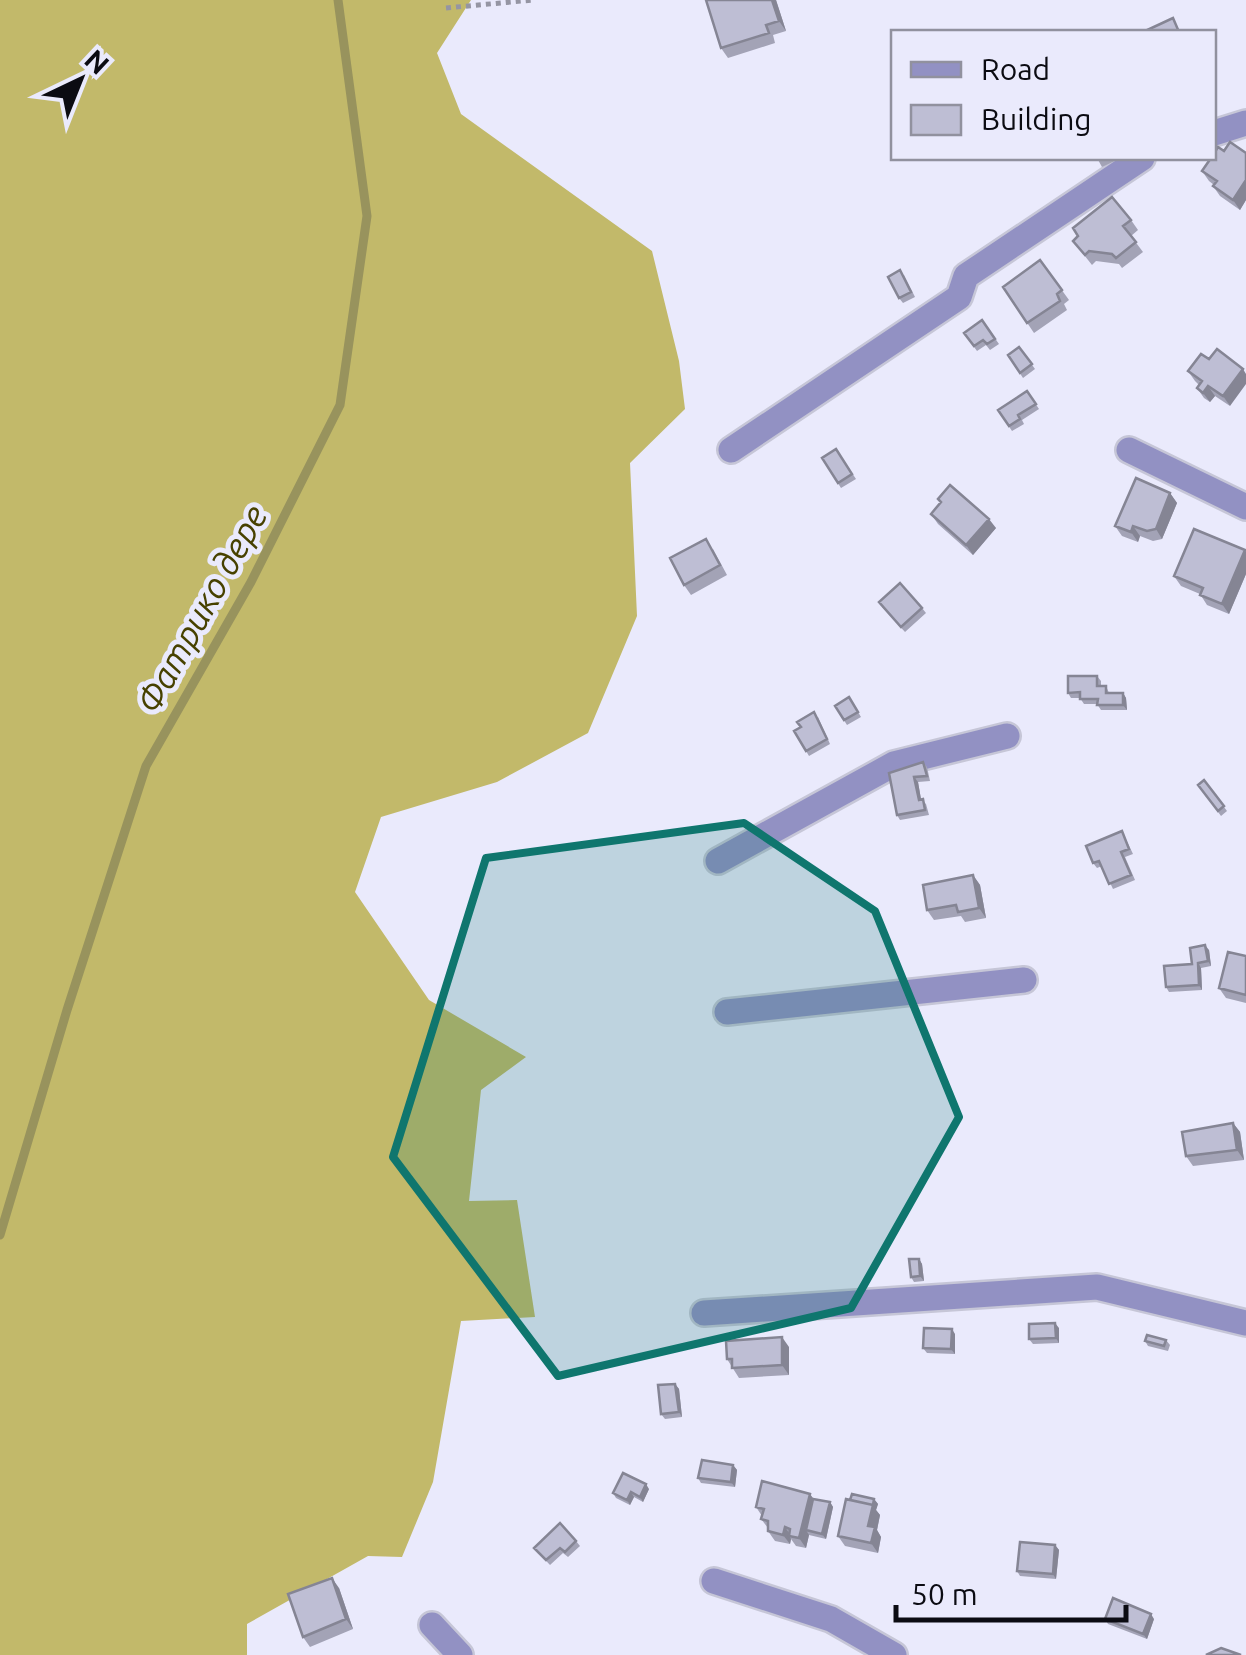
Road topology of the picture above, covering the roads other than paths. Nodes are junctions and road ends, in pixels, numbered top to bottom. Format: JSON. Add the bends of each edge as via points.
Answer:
{"nodes":[{"id":1,"x":1246,"y":123,"type":"edge"},
{"id":2,"x":1216,"y":132,"type":"edge"},
{"id":3,"x":1139,"y":160,"type":"edge"},
{"id":4,"x":731,"y":450,"type":"dead end"},
{"id":5,"x":1129,"y":450,"type":"dead end"},
{"id":6,"x":1246,"y":507,"type":"edge"},
{"id":7,"x":1007,"y":736,"type":"dead end"},
{"id":8,"x":718,"y":861,"type":"dead end"},
{"id":9,"x":1024,"y":980,"type":"dead end"},
{"id":10,"x":727,"y":1012,"type":"dead end"},
{"id":11,"x":704,"y":1313,"type":"dead end"},
{"id":12,"x":1246,"y":1324,"type":"edge"},
{"id":13,"x":714,"y":1582,"type":"dead end"},
{"id":14,"x":432,"y":1625,"type":"dead end"},
{"id":15,"x":460,"y":1655,"type":"edge"},
{"id":16,"x":894,"y":1655,"type":"edge"}],
"edges":[{"from":1,"to":2,"type":"street"},
{"from":3,"to":4,"type":"street","via":[[966,276],[959,297]]},
{"from":5,"to":6,"type":"street"},
{"from":7,"to":8,"type":"street","via":[[894,764]]},
{"from":9,"to":10,"type":"street"},
{"from":11,"to":12,"type":"street","via":[[1097,1288]]},
{"from":13,"to":16,"type":"street","via":[[831,1618]]},
{"from":14,"to":15,"type":"street"}]}
